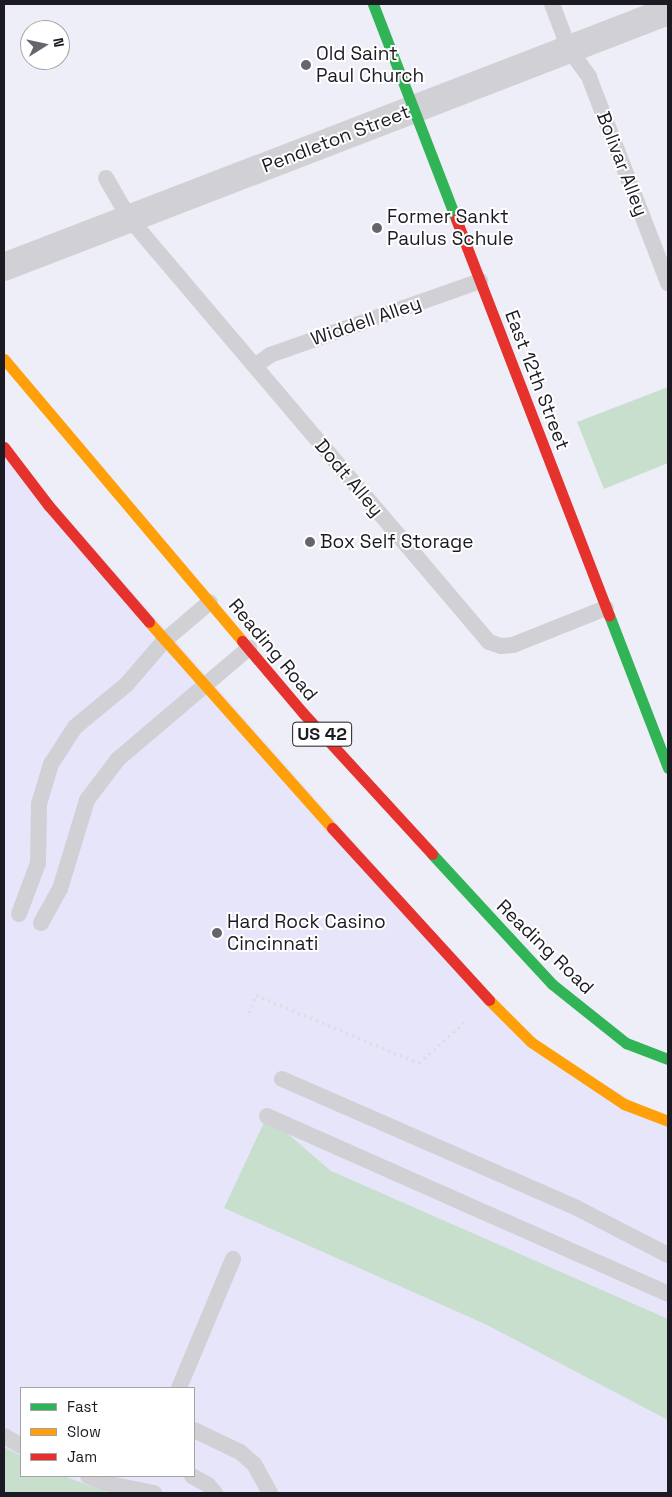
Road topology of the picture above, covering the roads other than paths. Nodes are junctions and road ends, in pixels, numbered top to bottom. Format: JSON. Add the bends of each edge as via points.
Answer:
{"nodes":[{"id":1,"x":373,"y":4,"type":"edge"},
{"id":2,"x":552,"y":4,"type":"edge"},
{"id":3,"x":668,"y":11,"type":"edge"},
{"id":4,"x":569,"y":49,"type":"junction"},
{"id":5,"x":413,"y":109,"type":"junction"},
{"id":6,"x":106,"y":178,"type":"dead end"},
{"id":7,"x":129,"y":218,"type":"junction"},
{"id":8,"x":4,"y":266,"type":"edge"},
{"id":9,"x":480,"y":281,"type":"junction"},
{"id":10,"x":668,"y":283,"type":"edge"},
{"id":11,"x":4,"y":359,"type":"edge"},
{"id":12,"x":255,"y":366,"type":"junction"},
{"id":13,"x":4,"y":447,"type":"edge"},
{"id":14,"x":210,"y":602,"type":"junction"},
{"id":15,"x":606,"y":608,"type":"junction"},
{"id":16,"x":164,"y":641,"type":"junction"},
{"id":17,"x":249,"y":648,"type":"junction"},
{"id":18,"x":203,"y":685,"type":"junction"},
{"id":19,"x":668,"y":768,"type":"edge"},
{"id":20,"x":19,"y":914,"type":"dead end"},
{"id":21,"x":41,"y":923,"type":"dead end"},
{"id":22,"x":668,"y":1060,"type":"edge"},
{"id":23,"x":282,"y":1079,"type":"dead end"},
{"id":24,"x":267,"y":1116,"type":"dead end"},
{"id":25,"x":668,"y":1121,"type":"edge"},
{"id":26,"x":668,"y":1255,"type":"edge"},
{"id":27,"x":233,"y":1259,"type":"dead end"},
{"id":28,"x":668,"y":1294,"type":"edge"},
{"id":29,"x":179,"y":1387,"type":"edge"},
{"id":30,"x":195,"y":1430,"type":"edge"},
{"id":31,"x":4,"y":1436,"type":"edge"},
{"id":32,"x":20,"y":1445,"type":"edge"},
{"id":33,"x":90,"y":1477,"type":"edge"},
{"id":34,"x":194,"y":1477,"type":"edge"},
{"id":35,"x":154,"y":1493,"type":"edge"},
{"id":36,"x":215,"y":1493,"type":"edge"},
{"id":37,"x":270,"y":1493,"type":"edge"}],
"edges":[{"from":1,"to":5,"type":"main road","name":"East 12th Street"},
{"from":2,"to":4,"type":"lane","name":"Bolivar Alley"},
{"from":3,"to":4,"type":"street","name":"Pendleton Street"},
{"from":4,"to":5,"type":"street","name":"Pendleton Street"},
{"from":4,"to":10,"type":"lane","name":"Bolivar Alley","via":[[588,77]]},
{"from":5,"to":7,"type":"street","name":"Pendleton Street"},
{"from":5,"to":9,"type":"main road","name":"East 12th Street"},
{"from":6,"to":7,"type":"lane","name":"Dodt Alley"},
{"from":7,"to":8,"type":"street","name":"Pendleton Street"},
{"from":7,"to":12,"type":"lane","name":"Dodt Alley"},
{"from":9,"to":12,"type":"lane","name":"Widdell Alley","via":[[270,355]]},
{"from":9,"to":15,"type":"main road","name":"East 12th Street"},
{"from":11,"to":14,"type":"main road","name":"Reading Road","number":"US 42"},
{"from":12,"to":15,"type":"lane","name":"Dodt Alley","via":[[489,642],[513,645]]},
{"from":13,"to":16,"type":"main road","number":"US 42","via":[[49,506]]},
{"from":14,"to":16,"type":"lane"},
{"from":14,"to":17,"type":"main road","name":"Reading Road","number":"US 42"},
{"from":15,"to":19,"type":"main road","name":"East 12th Street"},
{"from":16,"to":18,"type":"main road","number":"US 42"},
{"from":16,"to":20,"type":"lane","via":[[126,685],[75,727],[51,764],[39,804],[38,863]]},
{"from":17,"to":18,"type":"lane"},
{"from":17,"to":22,"type":"main road","name":"Reading Road","number":"US 42","via":[[430,855],[552,984],[626,1043]]},
{"from":18,"to":21,"type":"lane","via":[[118,759],[86,800],[60,889]]},
{"from":18,"to":25,"type":"main road","number":"US 42","via":[[531,1042],[624,1104]]},
{"from":23,"to":26,"type":"lane","via":[[573,1206]]},
{"from":24,"to":28,"type":"lane"},
{"from":27,"to":29,"type":"lane"},
{"from":30,"to":37,"type":"lane","via":[[240,1452],[254,1464]]},
{"from":31,"to":32,"type":"lane"},
{"from":33,"to":35,"type":"lane"},
{"from":34,"to":36,"type":"lane"}]}
